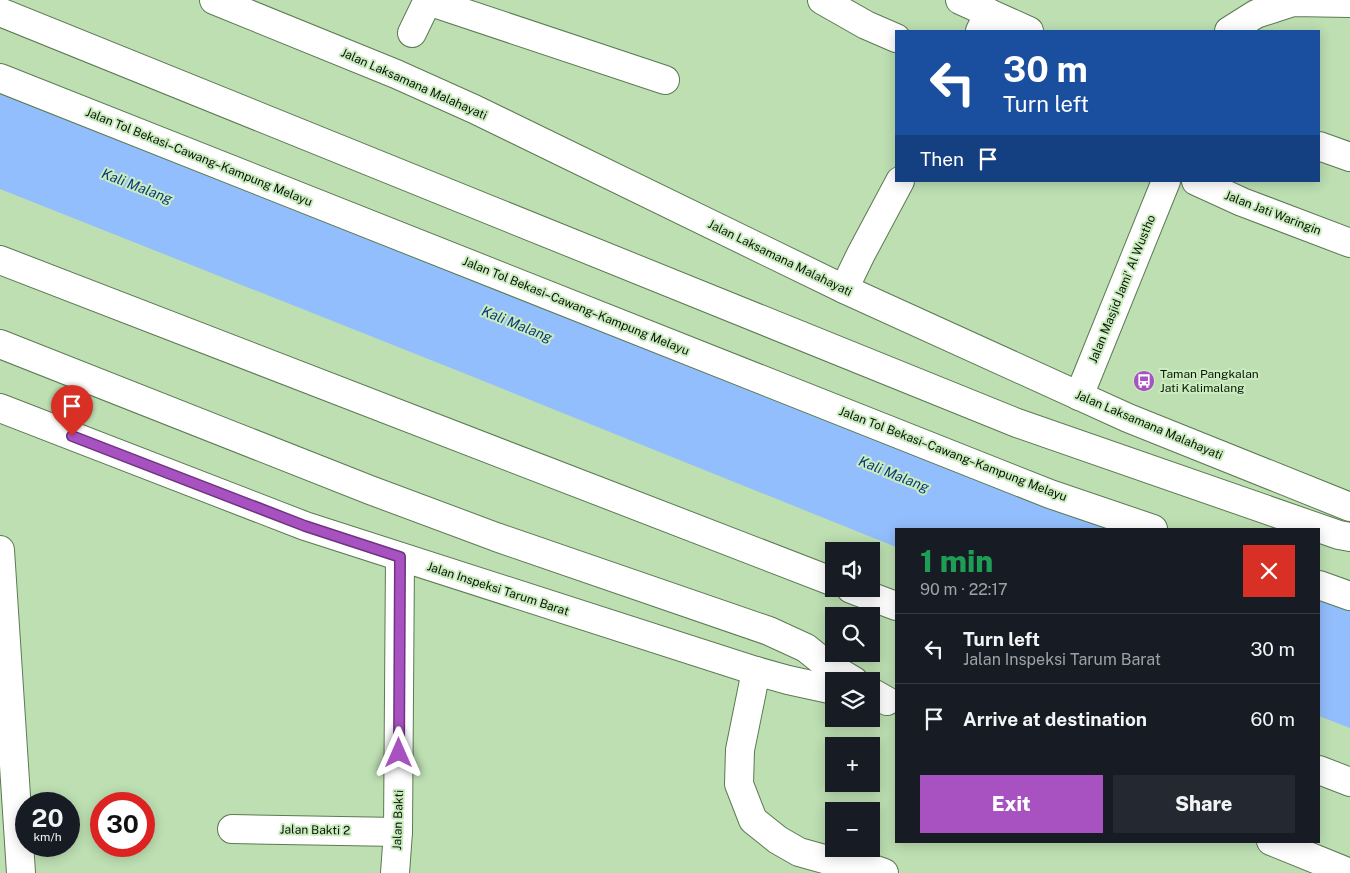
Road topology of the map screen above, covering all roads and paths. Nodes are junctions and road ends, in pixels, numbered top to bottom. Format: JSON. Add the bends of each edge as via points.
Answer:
{"nodes":[{"id":1,"x":214,"y":0,"type":"edge"},
{"id":2,"x":428,"y":0,"type":"edge"},
{"id":3,"x":822,"y":0,"type":"edge"},
{"id":4,"x":960,"y":0,"type":"edge"},
{"id":5,"x":1293,"y":1,"type":"edge"},
{"id":6,"x":1350,"y":3,"type":"edge"},
{"id":7,"x":0,"y":12,"type":"edge"},
{"id":8,"x":984,"y":22,"type":"edge"},
{"id":9,"x":1024,"y":30,"type":"edge"},
{"id":10,"x":1231,"y":30,"type":"edge"},
{"id":11,"x":412,"y":33,"type":"dead end"},
{"id":12,"x":895,"y":38,"type":"edge"},
{"id":13,"x":0,"y":78,"type":"edge"},
{"id":14,"x":665,"y":80,"type":"dead end"},
{"id":15,"x":1320,"y":146,"type":"edge"},
{"id":16,"x":1350,"y":157,"type":"edge"},
{"id":17,"x":899,"y":182,"type":"edge"},
{"id":18,"x":1166,"y":182,"type":"edge"},
{"id":19,"x":1198,"y":182,"type":"edge"},
{"id":20,"x":1350,"y":243,"type":"edge"},
{"id":21,"x":0,"y":260,"type":"edge"},
{"id":22,"x":844,"y":289,"type":"junction"},
{"id":23,"x":0,"y":344,"type":"edge"},
{"id":24,"x":1079,"y":396,"type":"junction"},
{"id":25,"x":0,"y":412,"type":"edge"},
{"id":26,"x":1350,"y":507,"type":"edge"},
{"id":27,"x":1151,"y":528,"type":"edge"},
{"id":28,"x":1319,"y":528,"type":"edge"},
{"id":29,"x":1320,"y":528,"type":"edge"},
{"id":30,"x":1350,"y":537,"type":"edge"},
{"id":31,"x":0,"y":550,"type":"edge"},
{"id":32,"x":400,"y":557,"type":"junction"},
{"id":33,"x":825,"y":579,"type":"edge"},
{"id":34,"x":1320,"y":585,"type":"edge"},
{"id":35,"x":1350,"y":596,"type":"edge"},
{"id":36,"x":872,"y":597,"type":"edge"},
{"id":37,"x":895,"y":606,"type":"edge"},
{"id":38,"x":756,"y":671,"type":"junction"},
{"id":39,"x":839,"y":672,"type":"edge"},
{"id":40,"x":825,"y":688,"type":"edge"},
{"id":41,"x":6,"y":731,"type":"edge"},
{"id":42,"x":1320,"y":770,"type":"edge"},
{"id":43,"x":1350,"y":782,"type":"edge"},
{"id":44,"x":232,"y":828,"type":"dead end"},
{"id":45,"x":398,"y":832,"type":"junction"},
{"id":46,"x":1276,"y":843,"type":"edge"},
{"id":47,"x":20,"y":873,"type":"edge"},
{"id":48,"x":395,"y":873,"type":"edge"},
{"id":49,"x":884,"y":873,"type":"edge"},
{"id":50,"x":1350,"y":873,"type":"edge"}],
"edges":[{"from":1,"to":22,"type":"main road","name":"Jalan Laksamana Malahayati","via":[[326,44],[474,109]]},
{"from":2,"to":11,"type":"main road"},
{"from":2,"to":14,"type":"main road"},
{"from":3,"to":12,"type":"main road"},
{"from":4,"to":8,"type":"main road"},
{"from":5,"to":6,"type":"main road"},
{"from":5,"to":10,"type":"main road","via":[[1256,14]]},
{"from":7,"to":28,"type":"main road","via":[[1017,423]]},
{"from":8,"to":9,"type":"main road"},
{"from":13,"to":27,"type":"main road","name":"Jalan Tol Bekasi–Cawang–Kampung Melayu","via":[[1050,494]]},
{"from":15,"to":16,"type":"main road"},
{"from":17,"to":22,"type":"main road"},
{"from":18,"to":24,"type":"main road","name":"Jalan Masjid Jami' Al Wustho"},
{"from":19,"to":20,"type":"main road","name":"Jalan Jati Waringin"},
{"from":21,"to":33,"type":"main road"},
{"from":22,"to":24,"type":"main road","name":"Jalan Laksamana Malahayati"},
{"from":23,"to":39,"type":"main road","via":[[496,537],[769,631],[806,648]]},
{"from":24,"to":26,"type":"main road","name":"Jalan Laksamana Malahayati"},
{"from":25,"to":32,"type":"main road","name":"Jalan Inspeksi Tarum Barat","via":[[305,526]]},
{"from":29,"to":30,"type":"main road"},
{"from":31,"to":41,"type":"main road"},
{"from":32,"to":38,"type":"main road","name":"Jalan Inspeksi Tarum Barat"},
{"from":32,"to":45,"type":"main road","name":"Jalan Bakti"},
{"from":34,"to":35,"type":"main road"},
{"from":36,"to":37,"type":"main road"},
{"from":38,"to":40,"type":"main road","name":"Jalan Inspeksi Tarum Barat"},
{"from":38,"to":49,"type":"main road","via":[[740,750],[739,784],[753,820],[799,852],[856,863]]},
{"from":41,"to":47,"type":"main road"},
{"from":42,"to":43,"type":"main road"},
{"from":44,"to":45,"type":"main road","name":"Jalan Bakti 2"},
{"from":45,"to":48,"type":"main road","name":"Jalan Bakti"},
{"from":46,"to":50,"type":"main road"}]}
